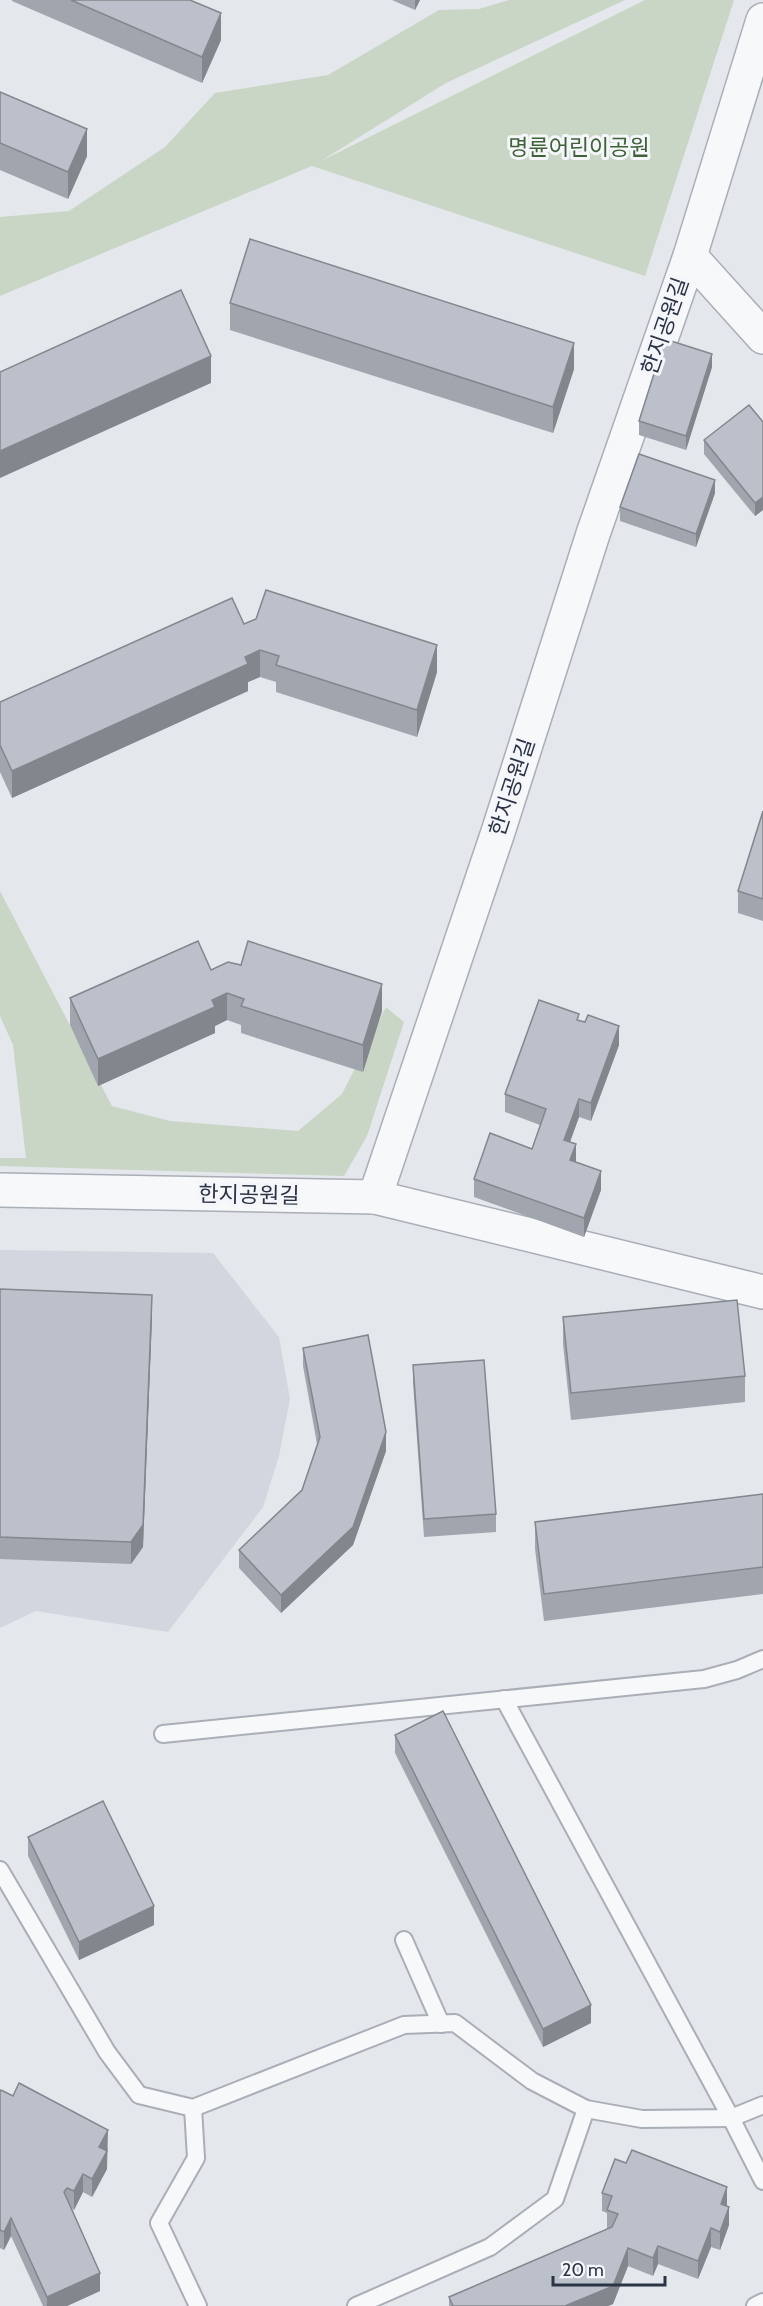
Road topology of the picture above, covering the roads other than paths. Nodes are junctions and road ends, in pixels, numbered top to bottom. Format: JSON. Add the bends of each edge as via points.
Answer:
{"nodes":[{"id":1,"x":763,"y":20,"type":"edge"},
{"id":2,"x":690,"y":256,"type":"junction"},
{"id":3,"x":763,"y":337,"type":"edge"},
{"id":4,"x":0,"y":1190,"type":"edge"},
{"id":5,"x":375,"y":1197,"type":"junction"},
{"id":6,"x":763,"y":1292,"type":"edge"},
{"id":7,"x":763,"y":1659,"type":"edge"},
{"id":8,"x":504,"y":1699,"type":"junction"},
{"id":9,"x":163,"y":1734,"type":"dead end"},
{"id":10,"x":0,"y":1870,"type":"edge"},
{"id":11,"x":404,"y":1940,"type":"dead end"},
{"id":12,"x":441,"y":2024,"type":"junction"},
{"id":13,"x":763,"y":2105,"type":"edge"},
{"id":14,"x":193,"y":2108,"type":"junction"},
{"id":15,"x":586,"y":2109,"type":"junction"},
{"id":16,"x":731,"y":2118,"type":"junction"},
{"id":17,"x":763,"y":2181,"type":"edge"},
{"id":18,"x":763,"y":2302,"type":"edge"},
{"id":19,"x":198,"y":2306,"type":"edge"},
{"id":20,"x":356,"y":2306,"type":"edge"},
{"id":21,"x":755,"y":2306,"type":"edge"}],
"edges":[{"from":1,"to":2,"type":"street","name":"한지공원길"},
{"from":2,"to":3,"type":"street"},
{"from":2,"to":5,"type":"street","name":"한지공원길","via":[[593,534]]},
{"from":4,"to":5,"type":"street","name":"한지공원길"},
{"from":5,"to":6,"type":"street"},
{"from":7,"to":8,"type":"lane","via":[[704,1679]]},
{"from":8,"to":9,"type":"lane"},
{"from":8,"to":16,"type":"lane"},
{"from":10,"to":14,"type":"lane","via":[[107,2052],[139,2095]]},
{"from":11,"to":12,"type":"lane"},
{"from":12,"to":14,"type":"lane","via":[[404,2025]]},
{"from":12,"to":15,"type":"lane","via":[[455,2023],[532,2080]]},
{"from":13,"to":16,"type":"lane"},
{"from":14,"to":19,"type":"lane","via":[[196,2158],[159,2223]]},
{"from":15,"to":16,"type":"lane","via":[[642,2119]]},
{"from":15,"to":20,"type":"lane","via":[[555,2199],[490,2247]]},
{"from":16,"to":17,"type":"lane"},
{"from":18,"to":21,"type":"lane"}]}
